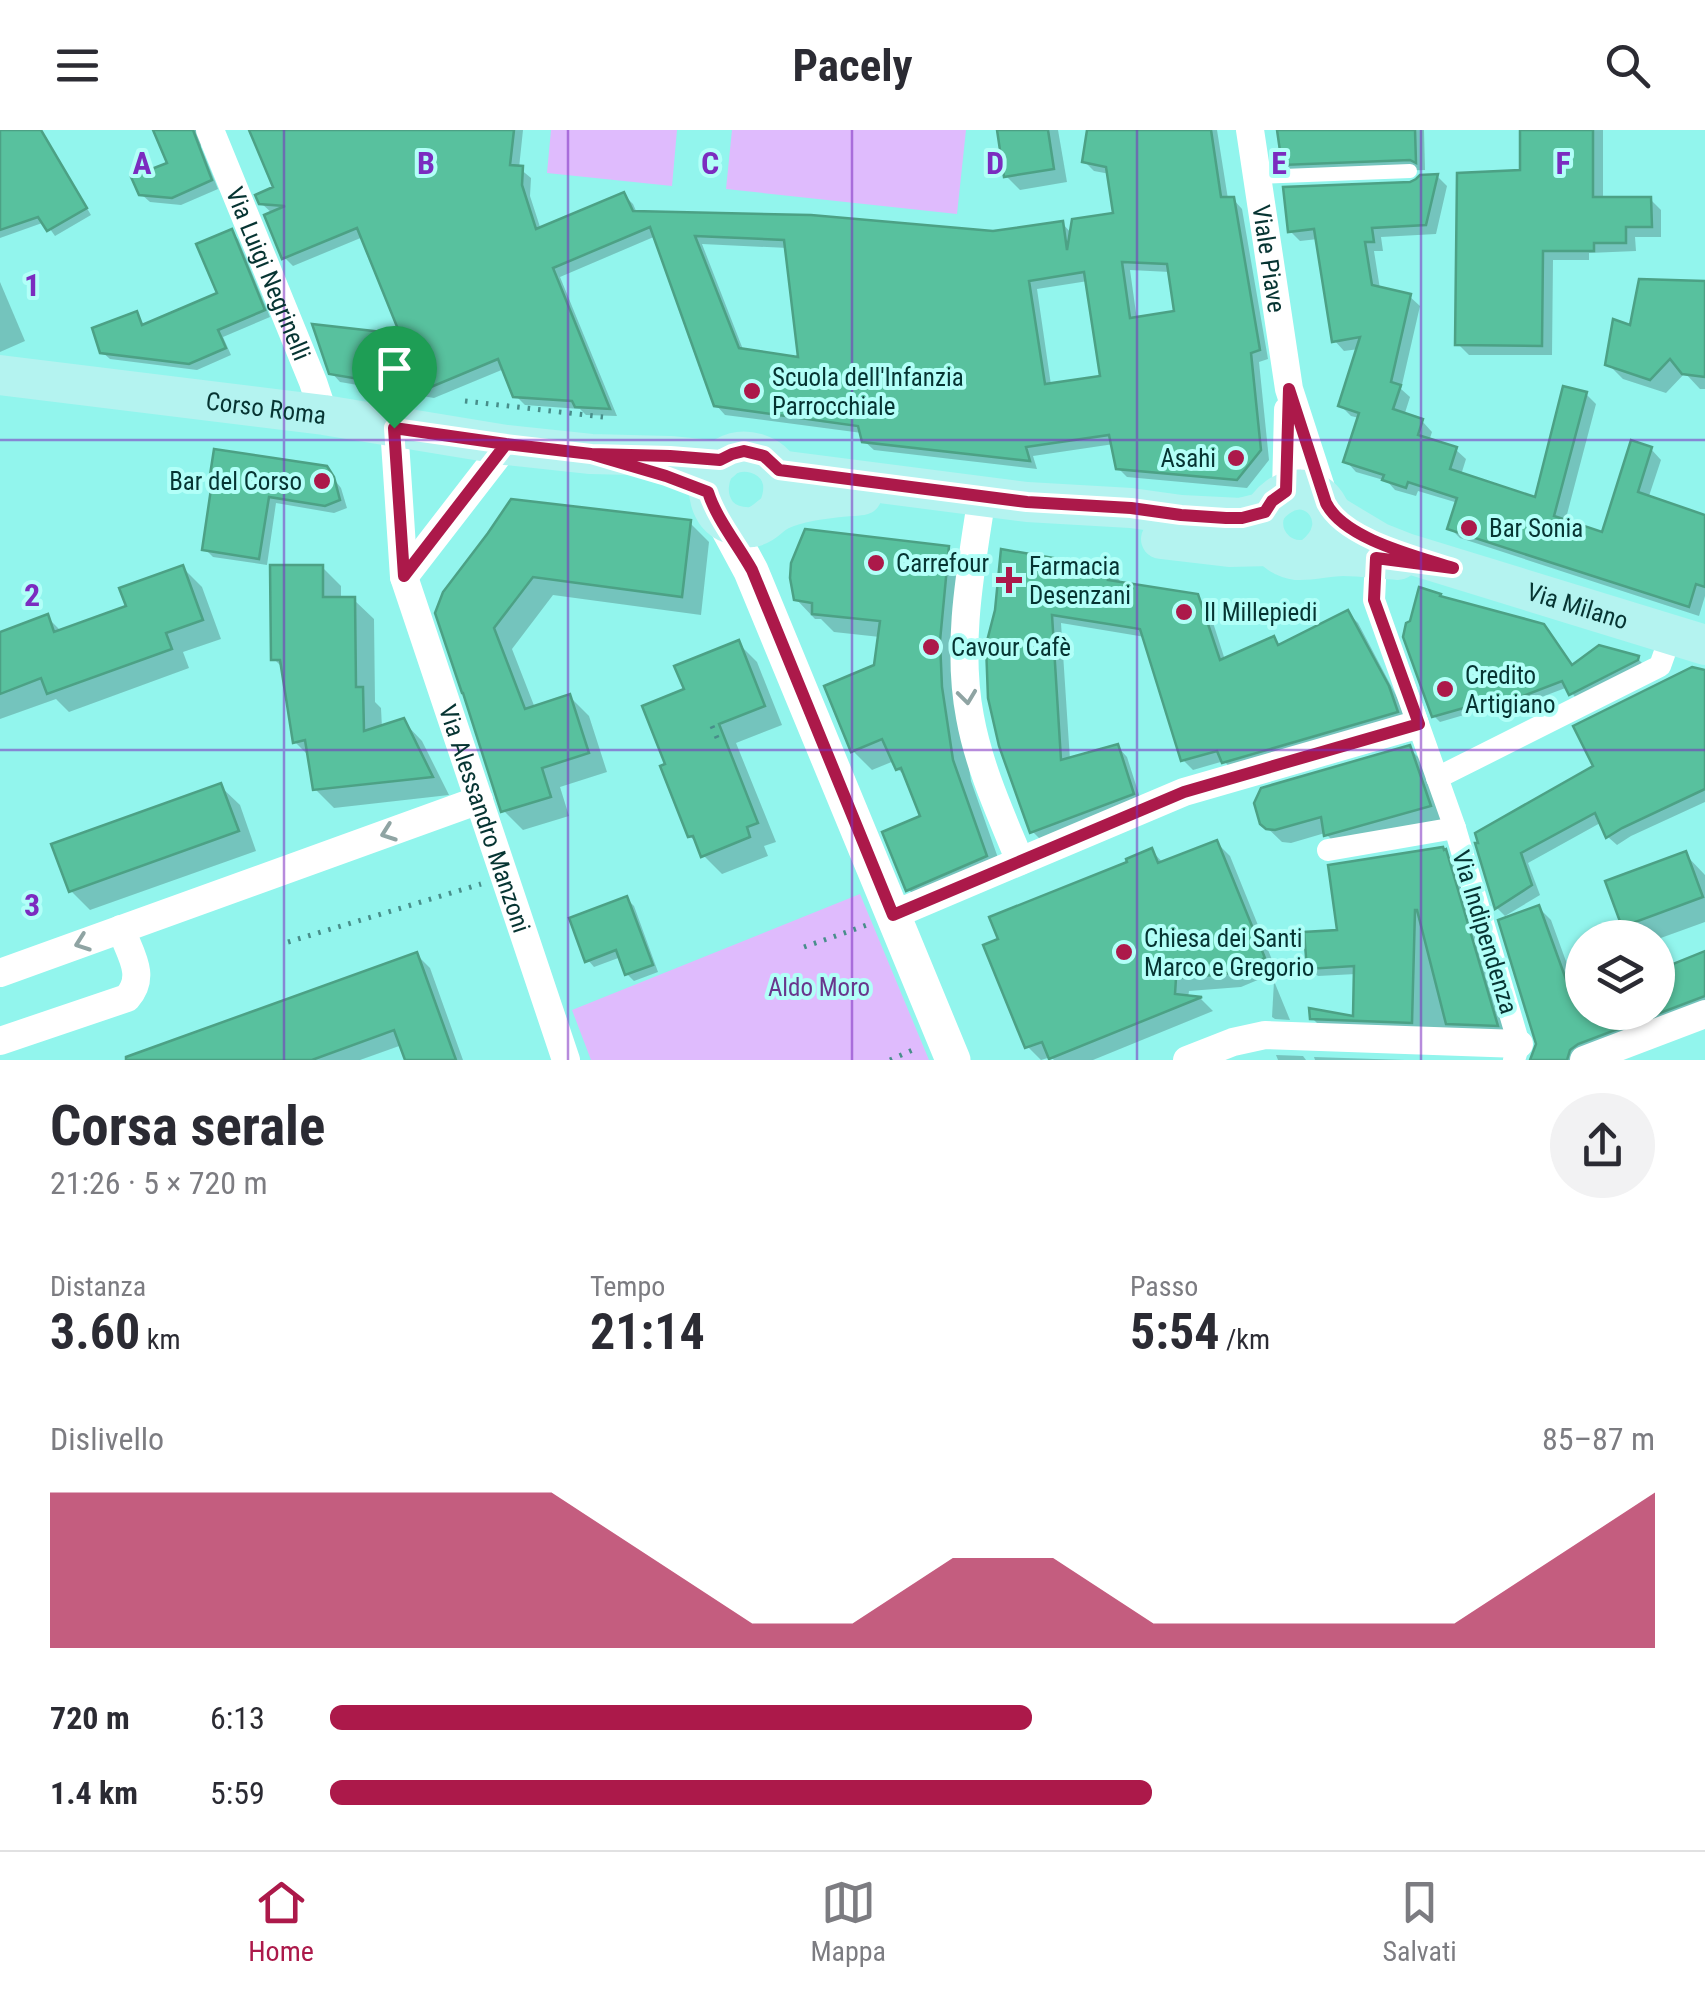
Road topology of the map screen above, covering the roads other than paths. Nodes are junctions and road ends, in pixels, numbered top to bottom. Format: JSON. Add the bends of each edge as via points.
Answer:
{"nodes":[{"id":1,"x":210,"y":130,"type":"edge"},
{"id":2,"x":1250,"y":130,"type":"edge"},
{"id":3,"x":1410,"y":171,"type":"dead end"},
{"id":4,"x":1257,"y":177,"type":"junction"},
{"id":5,"x":0,"y":376,"type":"edge"},
{"id":6,"x":1289,"y":389,"type":"junction"},
{"id":7,"x":324,"y":415,"type":"junction"},
{"id":8,"x":394,"y":428,"type":"junction"},
{"id":9,"x":506,"y":444,"type":"junction"},
{"id":10,"x":779,"y":470,"type":"junction"},
{"id":11,"x":912,"y":488,"type":"junction"},
{"id":12,"x":717,"y":491,"type":"junction"},
{"id":13,"x":982,"y":496,"type":"junction"},
{"id":14,"x":1329,"y":509,"type":"junction"},
{"id":15,"x":776,"y":512,"type":"junction"},
{"id":16,"x":1274,"y":516,"type":"junction"},
{"id":17,"x":1313,"y":557,"type":"junction"},
{"id":18,"x":1376,"y":558,"type":"junction"},
{"id":19,"x":1453,"y":568,"type":"junction"},
{"id":20,"x":752,"y":570,"type":"junction"},
{"id":21,"x":404,"y":576,"type":"junction"},
{"id":22,"x":1688,"y":640,"type":"edge"},
{"id":23,"x":1414,"y":725,"type":"junction"},
{"id":24,"x":1437,"y":778,"type":"junction"},
{"id":25,"x":480,"y":800,"type":"junction"},
{"id":26,"x":1454,"y":828,"type":"junction"},
{"id":27,"x":1328,"y":850,"type":"dead end"},
{"id":28,"x":1020,"y":862,"type":"junction"},
{"id":29,"x":883,"y":919,"type":"junction"},
{"id":30,"x":121,"y":929,"type":"junction"},
{"id":31,"x":0,"y":973,"type":"edge"},
{"id":32,"x":1705,"y":1014,"type":"edge"},
{"id":33,"x":0,"y":1041,"type":"edge"},
{"id":34,"x":1519,"y":1055,"type":"edge"},
{"id":35,"x":566,"y":1060,"type":"edge"},
{"id":36,"x":953,"y":1060,"type":"edge"},
{"id":37,"x":1187,"y":1060,"type":"edge"},
{"id":38,"x":1584,"y":1060,"type":"edge"}],
"edges":[{"from":1,"to":7,"type":"street","name":"Via Luigi Negrinelli"},
{"from":2,"to":4,"type":"street","name":"Viale Piave"},
{"from":3,"to":4,"type":"lane"},
{"from":4,"to":6,"type":"street","name":"Viale Piave"},
{"from":5,"to":7,"type":"main road","name":"Corso Roma"},
{"from":6,"to":14,"type":"street","name":"Viale Piave"},
{"from":6,"to":16,"type":"street","name":"Viale Piave"},
{"from":7,"to":8,"type":"main road","name":"Corso Roma"},
{"from":8,"to":9,"type":"main road","name":"Corso Roma"},
{"from":8,"to":21,"type":"street","name":"Via Alessandro Manzoni"},
{"from":9,"to":12,"type":"main road","name":"Corso Roma","via":[[670,456]]},
{"from":9,"to":21,"type":"street"},
{"from":10,"to":11,"type":"main road","name":"Corso Roma"},
{"from":10,"to":12,"type":"main road","name":"Corso Roma","via":[[758,453],[732,454]]},
{"from":10,"to":15,"type":"main road","via":[[784,492]]},
{"from":11,"to":13,"type":"main road","name":"Corso Roma"},
{"from":11,"to":15,"type":"main road","name":"Corso Roma"},
{"from":12,"to":15,"type":"main road","name":"Corso Roma","via":[[735,526],[764,523]]},
{"from":12,"to":20,"type":"street"},
{"from":13,"to":16,"type":"main road","name":"Corso Roma","via":[[1181,515]]},
{"from":13,"to":28,"type":"street","one_way":true,"via":[[964,668],[982,762]]},
{"from":14,"to":16,"type":"main road","via":[[1300,489]]},
{"from":14,"to":17,"type":"main road","via":[[1333,532]]},
{"from":14,"to":19,"type":"main road","name":"Via Milano","via":[[1378,542]]},
{"from":15,"to":20,"type":"street","via":[[753,548]]},
{"from":16,"to":17,"type":"main road","via":[[1282,556]]},
{"from":17,"to":18,"type":"main road","name":"Via Milano"},
{"from":18,"to":19,"type":"main road","name":"Via Milano"},
{"from":18,"to":23,"type":"street","via":[[1374,600]]},
{"from":19,"to":22,"type":"main road","name":"Via Milano"},
{"from":20,"to":29,"type":"street"},
{"from":21,"to":25,"type":"street","name":"Via Alessandro Manzoni"},
{"from":22,"to":24,"type":"street","via":[[1660,666]]},
{"from":23,"to":24,"type":"street"},
{"from":23,"to":28,"type":"street","via":[[1184,792]]},
{"from":24,"to":26,"type":"street"},
{"from":25,"to":30,"type":"street","one_way":true},
{"from":25,"to":35,"type":"street","name":"Via Alessandro Manzoni"},
{"from":26,"to":27,"type":"street","name":"Via Indipendenza"},
{"from":26,"to":34,"type":"street","name":"Via Indipendenza"},
{"from":28,"to":29,"type":"street"},
{"from":29,"to":36,"type":"street"},
{"from":30,"to":31,"type":"street","one_way":true},
{"from":30,"to":33,"type":"street","via":[[138,977],[127,998]]},
{"from":32,"to":38,"type":"street"},
{"from":34,"to":37,"type":"street","via":[[1265,1034]]}]}
